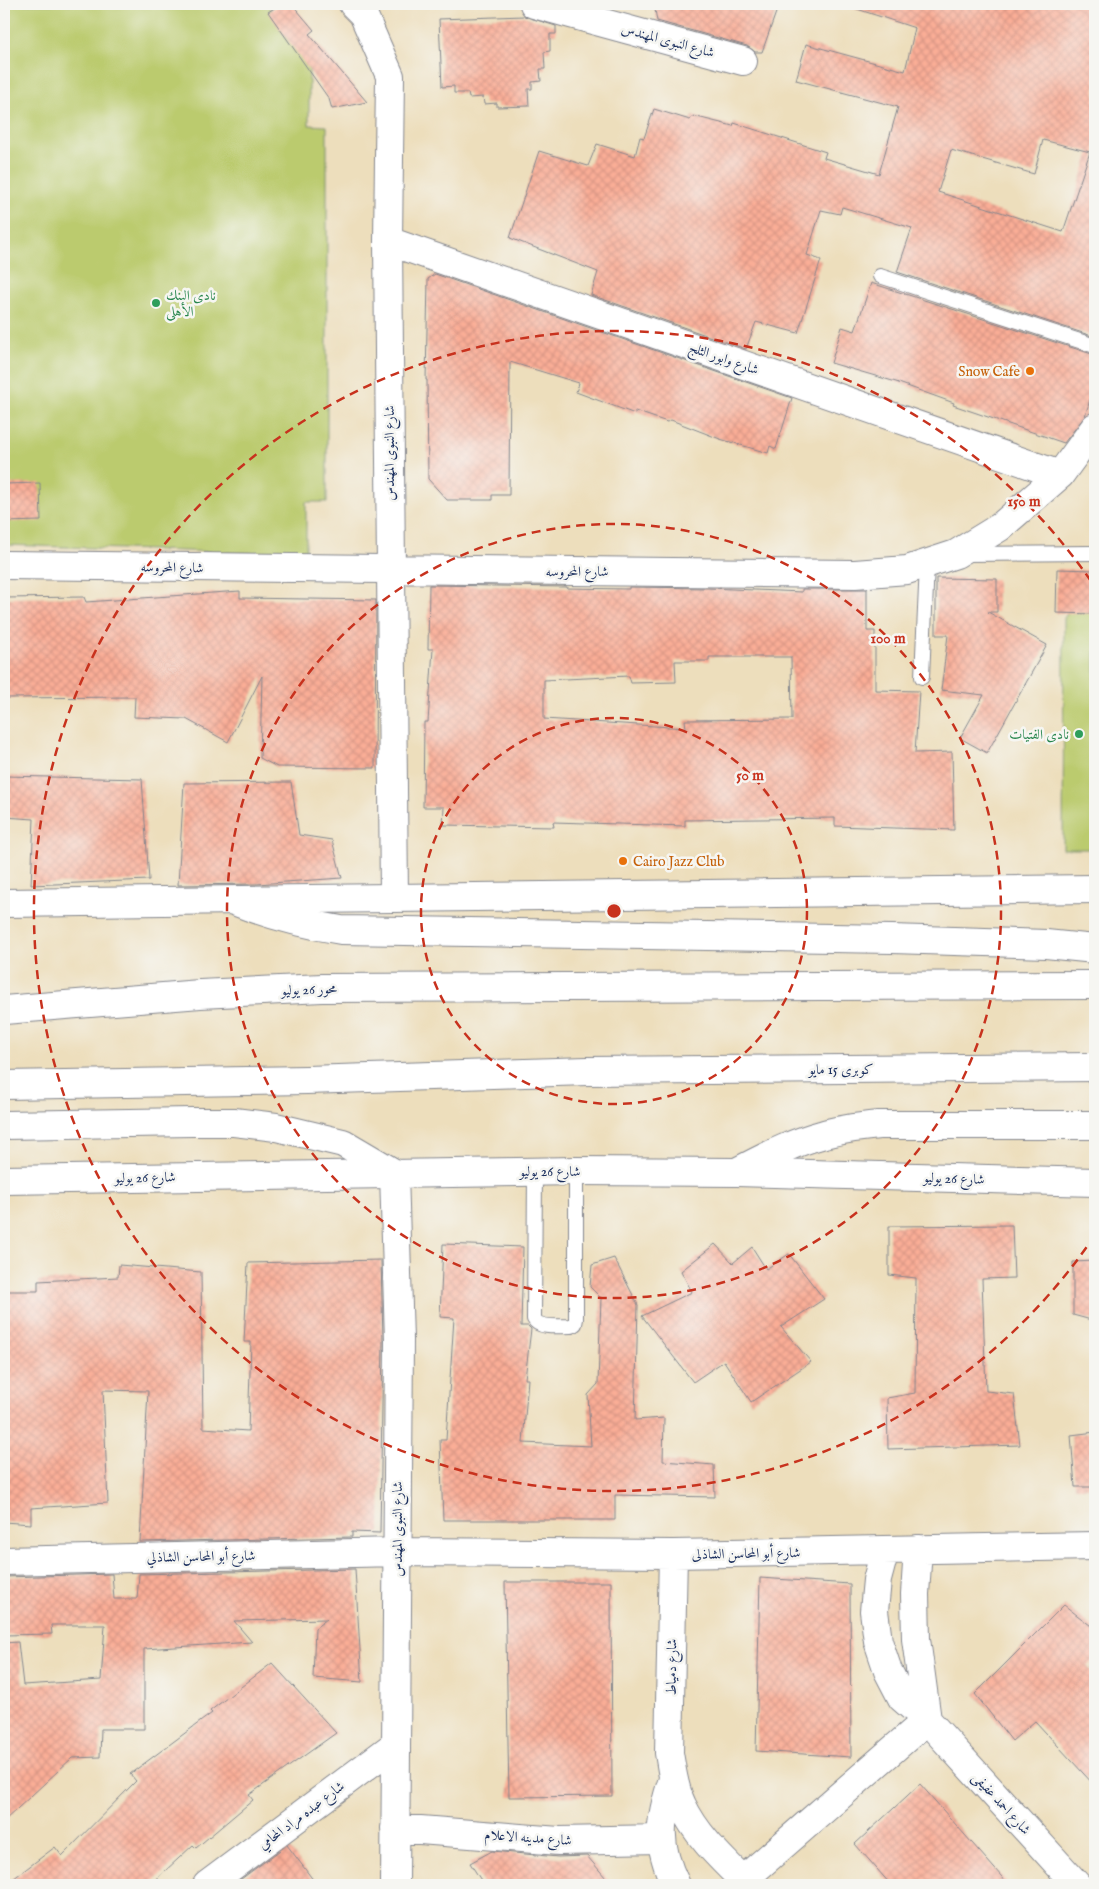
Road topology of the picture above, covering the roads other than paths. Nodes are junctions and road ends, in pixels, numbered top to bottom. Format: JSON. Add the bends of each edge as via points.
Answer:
{"nodes":[{"id":1,"x":534,"y":4,"type":"edge"},
{"id":2,"x":363,"y":7,"type":"edge"},
{"id":3,"x":744,"y":61,"type":"dead end"},
{"id":4,"x":388,"y":241,"type":"junction"},
{"id":5,"x":880,"y":276,"type":"dead end"},
{"id":6,"x":1095,"y":346,"type":"edge"},
{"id":7,"x":1095,"y":427,"type":"edge"},
{"id":8,"x":1060,"y":474,"type":"junction"},
{"id":9,"x":1095,"y":553,"type":"edge"},
{"id":10,"x":956,"y":554,"type":"junction"},
{"id":11,"x":927,"y":564,"type":"junction"},
{"id":12,"x":4,"y":565,"type":"edge"},
{"id":13,"x":390,"y":570,"type":"junction"},
{"id":14,"x":922,"y":676,"type":"dead end"},
{"id":15,"x":1095,"y":889,"type":"edge"},
{"id":16,"x":394,"y":898,"type":"junction"},
{"id":17,"x":234,"y":900,"type":"junction"},
{"id":18,"x":4,"y":903,"type":"edge"},
{"id":19,"x":1095,"y":949,"type":"edge"},
{"id":20,"x":1095,"y":986,"type":"edge"},
{"id":21,"x":4,"y":1010,"type":"edge"},
{"id":22,"x":1095,"y":1067,"type":"edge"},
{"id":23,"x":4,"y":1084,"type":"edge"},
{"id":24,"x":4,"y":1125,"type":"edge"},
{"id":25,"x":1095,"y":1125,"type":"edge"},
{"id":26,"x":535,"y":1171,"type":"junction"},
{"id":27,"x":576,"y":1171,"type":"junction"},
{"id":28,"x":736,"y":1172,"type":"junction"},
{"id":29,"x":394,"y":1173,"type":"junction"},
{"id":30,"x":4,"y":1180,"type":"edge"},
{"id":31,"x":1095,"y":1182,"type":"edge"},
{"id":32,"x":1095,"y":1546,"type":"edge"},
{"id":33,"x":918,"y":1549,"type":"junction"},
{"id":34,"x":885,"y":1550,"type":"junction"},
{"id":35,"x":397,"y":1552,"type":"junction"},
{"id":36,"x":673,"y":1554,"type":"junction"},
{"id":37,"x":4,"y":1560,"type":"edge"},
{"id":38,"x":927,"y":1720,"type":"junction"},
{"id":39,"x":396,"y":1744,"type":"junction"},
{"id":40,"x":673,"y":1779,"type":"junction"},
{"id":41,"x":395,"y":1828,"type":"junction"},
{"id":42,"x":661,"y":1838,"type":"junction"},
{"id":43,"x":746,"y":1883,"type":"edge"},
{"id":44,"x":207,"y":1885,"type":"edge"},
{"id":45,"x":395,"y":1885,"type":"edge"},
{"id":46,"x":676,"y":1885,"type":"edge"},
{"id":47,"x":1077,"y":1885,"type":"edge"}],
"edges":[{"from":1,"to":3,"type":"main road","name":"شارع النبوى المهندس"},
{"from":2,"to":4,"type":"main road","name":"شارع النبوى المهندس","via":[[390,76]]},
{"from":4,"to":8,"type":"main road","name":"شارع وابور الثلج"},
{"from":4,"to":13,"type":"main road","name":"شارع النبوى المهندس"},
{"from":5,"to":6,"type":"lane"},
{"from":7,"to":8,"type":"main road","name":"شارع المحروسه"},
{"from":8,"to":10,"type":"main road","name":"شارع المحروسه","via":[[1000,527]]},
{"from":9,"to":10,"type":"lane"},
{"from":10,"to":11,"type":"main road","name":"شارع المحروسه"},
{"from":11,"to":13,"type":"main road","name":"شارع المحروسه","via":[[906,570],[855,574]]},
{"from":11,"to":14,"type":"lane"},
{"from":12,"to":13,"type":"main road","name":"شارع المحروسه"},
{"from":13,"to":16,"type":"main road","name":"شارع النبوى المهندس"},
{"from":15,"to":16,"type":"main road"},
{"from":16,"to":17,"type":"main road"},
{"from":17,"to":18,"type":"main road"},
{"from":17,"to":19,"type":"main road","via":[[283,918],[341,930],[892,939],[1046,944]]},
{"from":20,"to":21,"type":"main road","name":"محور 26 يوليو","via":[[322,988]]},
{"from":22,"to":23,"type":"main road","name":"كوبرى 15 مايو","via":[[587,1071],[307,1080]]},
{"from":24,"to":29,"type":"main road","via":[[234,1122],[276,1127],[343,1143]]},
{"from":25,"to":28,"type":"main road","via":[[878,1125],[850,1128],[798,1142]]},
{"from":26,"to":27,"type":"main road","name":"شارع 26 يوليو"},
{"from":26,"to":27,"type":"lane","via":[[534,1319],[539,1324],[570,1326],[576,1319]]},
{"from":26,"to":29,"type":"main road","name":"شارع 26 يوليو"},
{"from":27,"to":28,"type":"main road","name":"شارع 26 يوليو"},
{"from":28,"to":31,"type":"main road","name":"شارع 26 يوليو"},
{"from":29,"to":30,"type":"main road","name":"شارع 26 يوليو"},
{"from":29,"to":35,"type":"main road","name":"شارع النبوى المهندس","via":[[398,1340]]},
{"from":32,"to":33,"type":"main road","name":"شارع أبو المحاسن الشاذلى"},
{"from":33,"to":34,"type":"main road","name":"شارع أبو المحاسن الشاذلى"},
{"from":33,"to":38,"type":"main road","via":[[916,1639]]},
{"from":34,"to":36,"type":"main road","name":"شارع أبو المحاسن الشاذلى"},
{"from":34,"to":38,"type":"main road","name":"شارع احمد عفيفى","via":[[877,1580],[874,1611],[878,1642],[902,1698]]},
{"from":35,"to":36,"type":"main road","name":"شارع أبو المحاسن الشاذلى"},
{"from":35,"to":37,"type":"main road","name":"شارع أبو المحاسن الشاذلي"},
{"from":35,"to":39,"type":"main road","name":"شارع النبوى المهندس"},
{"from":36,"to":40,"type":"main road","name":"شارع دمياط","via":[[669,1753]]},
{"from":38,"to":43,"type":"main road"},
{"from":38,"to":47,"type":"main road","name":"شارع احمد عفيفى"},
{"from":39,"to":41,"type":"main road","name":"شارع النبوى المهندس"},
{"from":39,"to":44,"type":"main road","name":"شارع عبده مراد المحامي"},
{"from":40,"to":42,"type":"main road","name":"شارع دمياط","via":[[663,1808]]},
{"from":40,"to":43,"type":"main road","name":"شارع دمياط","via":[[681,1804],[694,1827]]},
{"from":41,"to":42,"type":"main road","name":"شارع مدينه الاعلام","via":[[560,1841]]},
{"from":41,"to":45,"type":"main road","name":"شارع النبوى المهندس"},
{"from":42,"to":46,"type":"main road","name":"شارع دمياط"}]}
